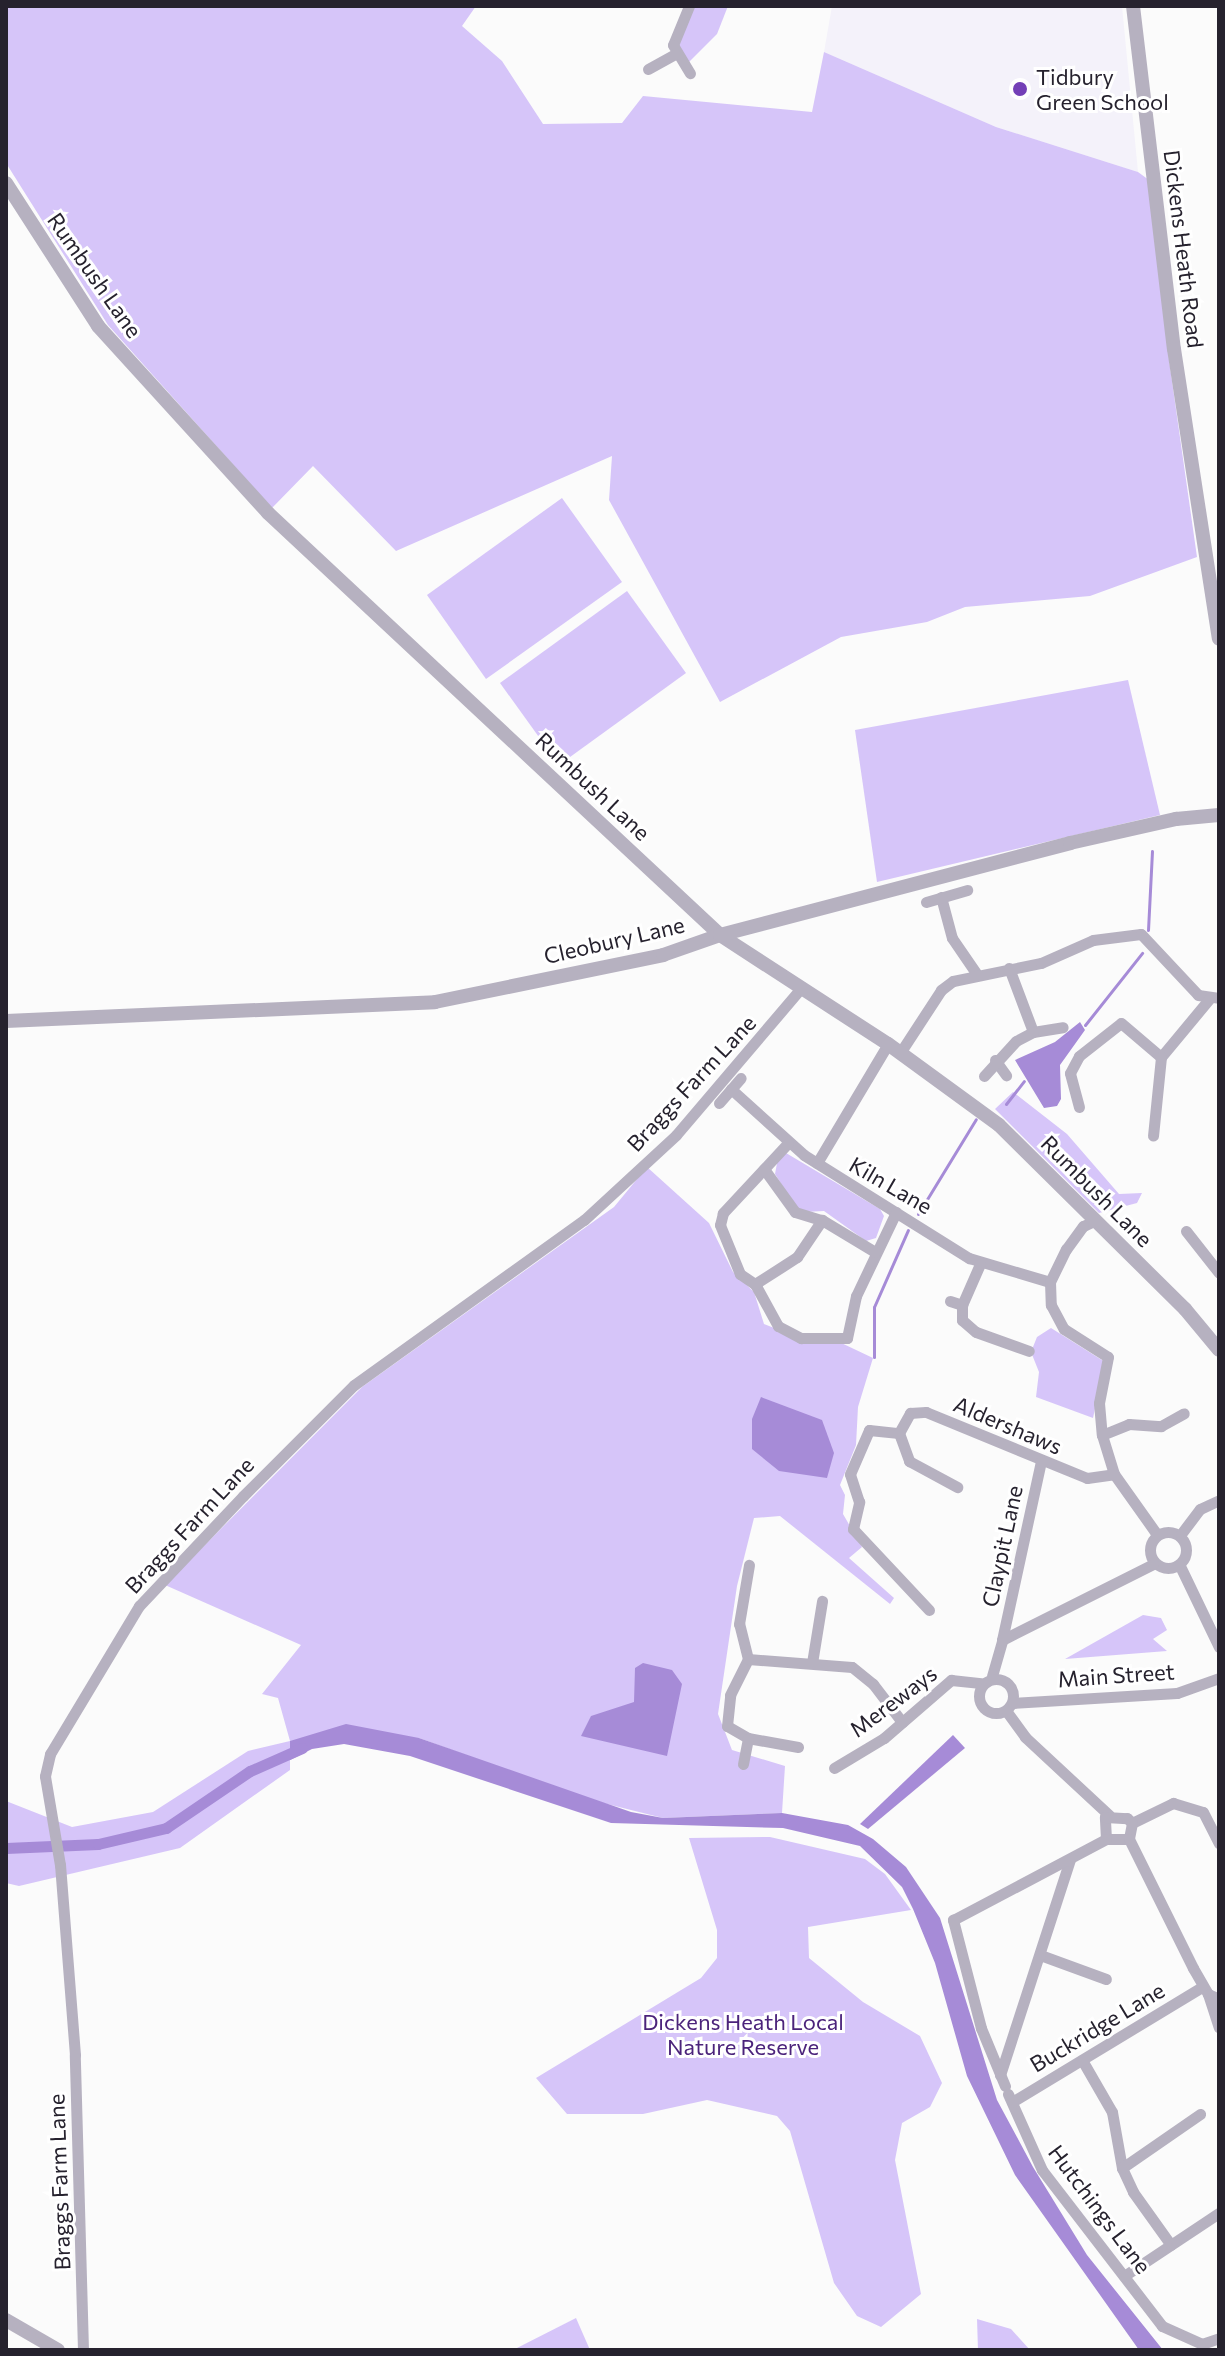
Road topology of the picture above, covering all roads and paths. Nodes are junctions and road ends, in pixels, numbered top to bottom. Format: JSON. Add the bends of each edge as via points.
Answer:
{"nodes":[{"id":1,"x":689,"y":6,"type":"edge"},
{"id":2,"x":1133,"y":6,"type":"edge"},
{"id":3,"x":675,"y":54,"type":"junction"},
{"id":4,"x":648,"y":69,"type":"dead end"},
{"id":5,"x":690,"y":73,"type":"dead end"},
{"id":6,"x":6,"y":183,"type":"edge"},
{"id":7,"x":1219,"y":639,"type":"edge"},
{"id":8,"x":1219,"y":815,"type":"edge"},
{"id":9,"x":967,"y":890,"type":"dead end"},
{"id":10,"x":941,"y":897,"type":"junction"},
{"id":11,"x":926,"y":902,"type":"dead end"},
{"id":12,"x":720,"y":935,"type":"junction"},
{"id":13,"x":1009,"y":968,"type":"junction"},
{"id":14,"x":976,"y":973,"type":"junction"},
{"id":15,"x":801,"y":988,"type":"junction"},
{"id":16,"x":1215,"y":998,"type":"edge"},
{"id":17,"x":6,"y":1021,"type":"edge"},
{"id":18,"x":1063,"y":1027,"type":"dead end"},
{"id":19,"x":1033,"y":1032,"type":"junction"},
{"id":20,"x":894,"y":1048,"type":"junction"},
{"id":21,"x":1161,"y":1057,"type":"junction"},
{"id":22,"x":995,"y":1060,"type":"junction"},
{"id":23,"x":1006,"y":1075,"type":"dead end"},
{"id":24,"x":984,"y":1076,"type":"dead end"},
{"id":25,"x":741,"y":1078,"type":"dead end"},
{"id":26,"x":731,"y":1089,"type":"junction"},
{"id":27,"x":719,"y":1103,"type":"dead end"},
{"id":28,"x":1079,"y":1107,"type":"dead end"},
{"id":29,"x":1153,"y":1136,"type":"dead end"},
{"id":30,"x":788,"y":1143,"type":"junction"},
{"id":31,"x":817,"y":1163,"type":"junction"},
{"id":32,"x":764,"y":1169,"type":"junction"},
{"id":33,"x":896,"y":1212,"type":"junction"},
{"id":34,"x":822,"y":1220,"type":"junction"},
{"id":35,"x":1096,"y":1220,"type":"junction"},
{"id":36,"x":1177,"y":1243,"type":"dead end"},
{"id":37,"x":875,"y":1252,"type":"junction"},
{"id":38,"x":980,"y":1264,"type":"junction"},
{"id":39,"x":1219,"y":1273,"type":"edge"},
{"id":40,"x":1050,"y":1282,"type":"junction"},
{"id":41,"x":755,"y":1284,"type":"junction"},
{"id":42,"x":1219,"y":1350,"type":"edge"},
{"id":43,"x":1029,"y":1351,"type":"dead end"},
{"id":44,"x":1184,"y":1413,"type":"dead end"},
{"id":45,"x":899,"y":1433,"type":"junction"},
{"id":46,"x":1102,"y":1435,"type":"junction"},
{"id":47,"x":1041,"y":1461,"type":"junction"},
{"id":48,"x":1114,"y":1474,"type":"junction"},
{"id":49,"x":957,"y":1487,"type":"dead end"},
{"id":50,"x":1219,"y":1500,"type":"edge"},
{"id":51,"x":1156,"y":1533,"type":"junction"},
{"id":52,"x":1181,"y":1534,"type":"junction"},
{"id":53,"x":1153,"y":1564,"type":"junction"},
{"id":54,"x":749,"y":1565,"type":"dead end"},
{"id":55,"x":1180,"y":1566,"type":"junction"},
{"id":56,"x":822,"y":1601,"type":"dead end"},
{"id":57,"x":929,"y":1610,"type":"dead end"},
{"id":58,"x":1002,"y":1640,"type":"junction"},
{"id":59,"x":1219,"y":1647,"type":"edge"},
{"id":60,"x":748,"y":1659,"type":"junction"},
{"id":61,"x":812,"y":1663,"type":"junction"},
{"id":62,"x":1219,"y":1678,"type":"edge"},
{"id":63,"x":986,"y":1679,"type":"junction"},
{"id":64,"x":1010,"y":1707,"type":"junction"},
{"id":65,"x":902,"y":1722,"type":"junction"},
{"id":66,"x":748,"y":1738,"type":"junction"},
{"id":67,"x":798,"y":1747,"type":"dead end"},
{"id":68,"x":743,"y":1764,"type":"dead end"},
{"id":69,"x":834,"y":1768,"type":"dead end"},
{"id":70,"x":1109,"y":1815,"type":"junction"},
{"id":71,"x":1132,"y":1823,"type":"junction"},
{"id":72,"x":1106,"y":1839,"type":"junction"},
{"id":73,"x":1129,"y":1839,"type":"junction"},
{"id":74,"x":1219,"y":1843,"type":"edge"},
{"id":75,"x":1070,"y":1859,"type":"junction"},
{"id":76,"x":1043,"y":1956,"type":"junction"},
{"id":77,"x":1106,"y":1979,"type":"dead end"},
{"id":78,"x":1210,"y":1993,"type":"edge"},
{"id":79,"x":1219,"y":2027,"type":"edge"},
{"id":80,"x":1082,"y":2060,"type":"junction"},
{"id":81,"x":1006,"y":2089,"type":"junction"},
{"id":82,"x":1200,"y":2114,"type":"dead end"},
{"id":83,"x":1122,"y":2168,"type":"junction"},
{"id":84,"x":1219,"y":2213,"type":"edge"},
{"id":85,"x":1171,"y":2245,"type":"junction"},
{"id":86,"x":1124,"y":2276,"type":"junction"},
{"id":87,"x":6,"y":2320,"type":"edge"},
{"id":88,"x":1219,"y":2338,"type":"edge"},
{"id":89,"x":58,"y":2350,"type":"edge"},
{"id":90,"x":83,"y":2350,"type":"edge"}],
"edges":[{"from":1,"to":3,"type":"street","via":[[675,36]]},
{"from":2,"to":7,"type":"street","name":"Dickens Heath Road","via":[[1174,349]]},
{"from":3,"to":4,"type":"street"},
{"from":3,"to":5,"type":"street"},
{"from":6,"to":12,"type":"street","name":"Rumbush Lane","via":[[98,326],[268,513]]},
{"from":8,"to":12,"type":"street","name":"Cleobury Lane","via":[[1176,819],[1056,846]]},
{"from":9,"to":10,"type":"street"},
{"from":10,"to":11,"type":"street"},
{"from":10,"to":14,"type":"street","via":[[952,938]]},
{"from":12,"to":15,"type":"street","name":"Rumbush Lane"},
{"from":12,"to":17,"type":"street","name":"Cleobury Lane","via":[[663,955],[435,1002]]},
{"from":13,"to":14,"type":"street"},
{"from":13,"to":16,"type":"street","via":[[1041,963],[1093,940],[1146,938],[1198,995]]},
{"from":13,"to":19,"type":"street"},
{"from":14,"to":20,"type":"street","via":[[941,990]]},
{"from":15,"to":20,"type":"street","name":"Rumbush Lane"},
{"from":15,"to":90,"type":"street","name":"Braggs Farm Lane","via":[[676,1135],[584,1220],[354,1385],[139,1606],[50,1754],[45,1776],[59,1855],[75,2055]]},
{"from":16,"to":21,"type":"street"},
{"from":18,"to":19,"type":"street"},
{"from":19,"to":22,"type":"street"},
{"from":20,"to":31,"type":"street"},
{"from":20,"to":35,"type":"street","name":"Rumbush Lane","via":[[999,1125]]},
{"from":21,"to":28,"type":"street","via":[[1121,1023],[1113,1026],[1079,1056],[1070,1073]]},
{"from":21,"to":29,"type":"street"},
{"from":22,"to":23,"type":"street"},
{"from":22,"to":24,"type":"street"},
{"from":25,"to":26,"type":"street"},
{"from":26,"to":27,"type":"street"},
{"from":26,"to":30,"type":"street","name":"Kiln Lane"},
{"from":30,"to":31,"type":"street","name":"Kiln Lane"},
{"from":30,"to":32,"type":"street"},
{"from":31,"to":33,"type":"street","name":"Kiln Lane"},
{"from":32,"to":34,"type":"street","via":[[795,1212]]},
{"from":32,"to":41,"type":"street","via":[[723,1213],[720,1225],[740,1274]]},
{"from":33,"to":37,"type":"street"},
{"from":33,"to":38,"type":"street","name":"Kiln Lane"},
{"from":34,"to":37,"type":"street"},
{"from":34,"to":41,"type":"street","via":[[797,1257]]},
{"from":35,"to":40,"type":"street","via":[[1075,1237]]},
{"from":35,"to":42,"type":"street","name":"Rumbush Lane"},
{"from":36,"to":39,"type":"street","via":[[1188,1234]]},
{"from":37,"to":41,"type":"street","via":[[856,1296],[851,1331],[840,1341],[801,1338],[778,1326]]},
{"from":38,"to":40,"type":"street","name":"Kiln Lane"},
{"from":38,"to":43,"type":"street","via":[[956,1303],[962,1320]]},
{"from":40,"to":46,"type":"street","via":[[1051,1305],[1064,1329],[1108,1350],[1099,1403]]},
{"from":44,"to":46,"type":"street","via":[[1161,1426],[1129,1424]]},
{"from":45,"to":47,"type":"street","name":"Aldershaws","via":[[910,1413],[926,1412]]},
{"from":45,"to":49,"type":"street","via":[[909,1461]]},
{"from":45,"to":57,"type":"street","name":"Aldershaws","via":[[869,1430],[850,1474],[859,1502],[853,1529]]},
{"from":46,"to":48,"type":"street"},
{"from":47,"to":48,"type":"street","name":"Aldershaws","via":[[1087,1478]]},
{"from":47,"to":58,"type":"street","name":"Claypit Lane"},
{"from":48,"to":51,"type":"street"},
{"from":50,"to":52,"type":"street","via":[[1200,1509]]},
{"from":51,"to":52,"type":"street"},
{"from":51,"to":53,"type":"street"},
{"from":52,"to":55,"type":"street"},
{"from":53,"to":55,"type":"street"},
{"from":53,"to":58,"type":"street"},
{"from":54,"to":60,"type":"street","via":[[739,1624]]},
{"from":55,"to":59,"type":"street"},
{"from":56,"to":61,"type":"street"},
{"from":58,"to":63,"type":"street"},
{"from":60,"to":61,"type":"street"},
{"from":60,"to":66,"type":"street","via":[[725,1715],[727,1726]]},
{"from":61,"to":65,"type":"street","via":[[852,1667],[873,1684]]},
{"from":62,"to":64,"type":"street","name":"Main Street","via":[[1177,1693]]},
{"from":63,"to":64,"type":"street","via":[[1002,1678]]},
{"from":63,"to":64,"type":"street","via":[[979,1693],[990,1715]]},
{"from":63,"to":65,"type":"street","name":"Mereways","via":[[951,1680]]},
{"from":64,"to":70,"type":"street","via":[[1025,1737]]},
{"from":65,"to":69,"type":"street","name":"Mereways"},
{"from":66,"to":67,"type":"street"},
{"from":66,"to":68,"type":"street"},
{"from":70,"to":71,"type":"street"},
{"from":70,"to":72,"type":"street"},
{"from":71,"to":73,"type":"street"},
{"from":71,"to":74,"type":"street","via":[[1173,1803],[1203,1812]]},
{"from":72,"to":73,"type":"street"},
{"from":72,"to":75,"type":"street"},
{"from":73,"to":78,"type":"street"},
{"from":75,"to":76,"type":"street"},
{"from":75,"to":81,"type":"street","name":"Hutchings Lane","via":[[953,1920],[981,2028]]},
{"from":76,"to":77,"type":"street"},
{"from":76,"to":81,"type":"street"},
{"from":78,"to":79,"type":"street"},
{"from":78,"to":80,"type":"street","name":"Buckridge Lane"},
{"from":80,"to":81,"type":"street","name":"Buckridge Lane"},
{"from":80,"to":83,"type":"street","via":[[1112,2112]]},
{"from":81,"to":86,"type":"street","name":"Hutchings Lane","via":[[1042,2170]]},
{"from":82,"to":83,"type":"street"},
{"from":83,"to":85,"type":"street"},
{"from":84,"to":85,"type":"street"},
{"from":85,"to":86,"type":"street"},
{"from":86,"to":88,"type":"street","name":"Hutchings Lane","via":[[1162,2326],[1202,2344]]},
{"from":87,"to":89,"type":"street"}]}
